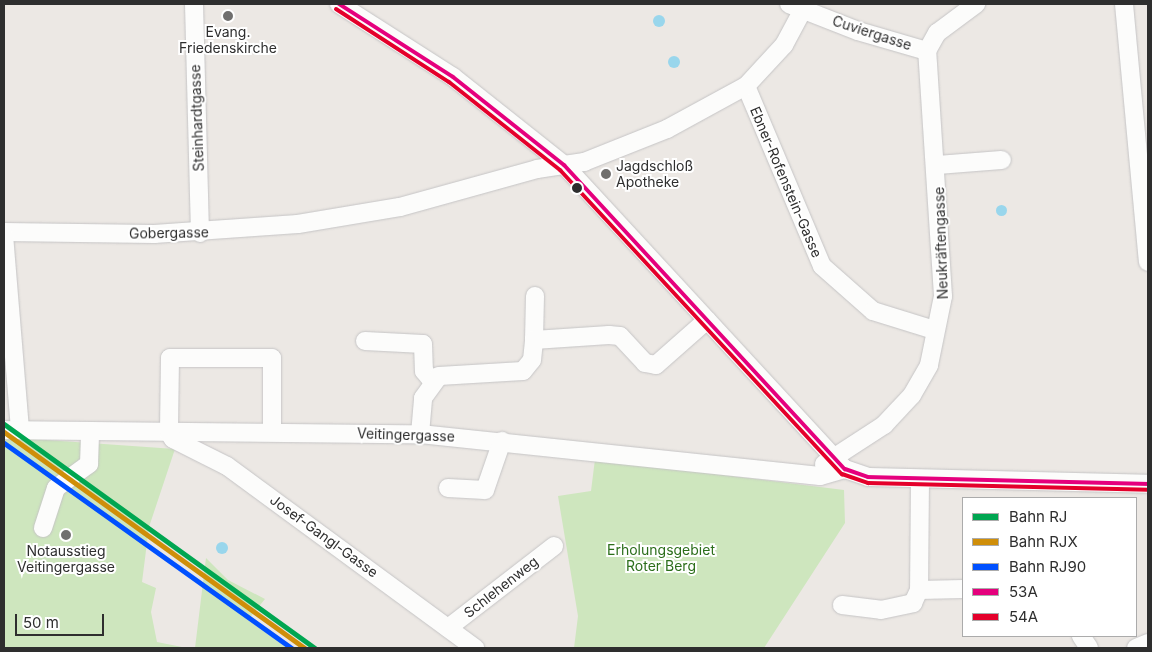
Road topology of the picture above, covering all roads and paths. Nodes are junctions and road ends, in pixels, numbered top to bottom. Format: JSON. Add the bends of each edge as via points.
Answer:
{"nodes":[{"id":1,"x":194,"y":4,"type":"edge"},
{"id":2,"x":339,"y":4,"type":"edge"},
{"id":3,"x":976,"y":4,"type":"edge"},
{"id":4,"x":1124,"y":4,"type":"edge"},
{"id":5,"x":800,"y":6,"type":"edge"},
{"id":6,"x":927,"y":51,"type":"junction"},
{"id":7,"x":746,"y":86,"type":"junction"},
{"id":8,"x":1002,"y":160,"type":"dead end"},
{"id":9,"x":564,"y":165,"type":"junction"},
{"id":10,"x":937,"y":165,"type":"junction"},
{"id":11,"x":200,"y":232,"type":"junction"},
{"id":12,"x":4,"y":233,"type":"edge"},
{"id":13,"x":1148,"y":262,"type":"edge"},
{"id":14,"x":535,"y":296,"type":"dead end"},
{"id":15,"x":707,"y":320,"type":"junction"},
{"id":16,"x":934,"y":330,"type":"junction"},
{"id":17,"x":534,"y":340,"type":"junction"},
{"id":18,"x":365,"y":341,"type":"dead end"},
{"id":19,"x":432,"y":381,"type":"junction"},
{"id":20,"x":12,"y":430,"type":"edge"},
{"id":21,"x":90,"y":431,"type":"junction"},
{"id":22,"x":169,"y":432,"type":"junction"},
{"id":23,"x":272,"y":432,"type":"junction"},
{"id":24,"x":420,"y":434,"type":"junction"},
{"id":25,"x":502,"y":441,"type":"junction"},
{"id":26,"x":840,"y":464,"type":"junction"},
{"id":27,"x":920,"y":479,"type":"junction"},
{"id":28,"x":1148,"y":484,"type":"edge"},
{"id":29,"x":448,"y":488,"type":"dead end"},
{"id":30,"x":43,"y":528,"type":"dead end"},
{"id":31,"x":554,"y":546,"type":"dead end"},
{"id":32,"x":962,"y":589,"type":"edge"},
{"id":33,"x":919,"y":590,"type":"junction"},
{"id":34,"x":842,"y":605,"type":"dead end"},
{"id":35,"x":448,"y":628,"type":"junction"},
{"id":36,"x":1082,"y":637,"type":"edge"},
{"id":37,"x":1148,"y":643,"type":"edge"},
{"id":38,"x":475,"y":648,"type":"edge"},
{"id":39,"x":1089,"y":648,"type":"edge"},
{"id":40,"x":1136,"y":648,"type":"edge"}],
"edges":[{"from":1,"to":11,"type":"street","name":"Steinhardtgasse"},
{"from":2,"to":9,"type":"street","via":[[453,77]]},
{"from":3,"to":6,"type":"street","via":[[937,33]]},
{"from":4,"to":13,"type":"street"},
{"from":5,"to":6,"type":"street","name":"Cuviergasse"},
{"from":5,"to":7,"type":"street","name":"Gobergasse","via":[[784,45]]},
{"from":6,"to":10,"type":"street","name":"Neukräftengasse"},
{"from":7,"to":9,"type":"street","name":"Gobergasse","via":[[635,143],[584,162]]},
{"from":7,"to":16,"type":"street","name":"Ebner-Rofenstein-Gasse","via":[[822,266],[873,311]]},
{"from":8,"to":10,"type":"street"},
{"from":9,"to":11,"type":"street","name":"Gobergasse","via":[[400,207],[298,224]]},
{"from":9,"to":15,"type":"street"},
{"from":10,"to":16,"type":"street","name":"Neukräftengasse","via":[[943,308]]},
{"from":11,"to":12,"type":"street","name":"Gobergasse"},
{"from":12,"to":20,"type":"street"},
{"from":14,"to":17,"type":"street"},
{"from":15,"to":17,"type":"street","via":[[656,365],[646,363],[620,336]]},
{"from":15,"to":26,"type":"street"},
{"from":16,"to":26,"type":"street","name":"Neukräftengasse","via":[[929,365],[912,395]]},
{"from":17,"to":19,"type":"street","via":[[532,360],[523,371],[446,374]]},
{"from":18,"to":19,"type":"street","via":[[423,344],[424,371]]},
{"from":19,"to":24,"type":"street","via":[[423,398]]},
{"from":20,"to":21,"type":"street","name":"Veitingergasse"},
{"from":21,"to":22,"type":"street","name":"Veitingergasse"},
{"from":21,"to":30,"type":"street","via":[[89,464],[56,488]]},
{"from":22,"to":23,"type":"street","name":"Veitingergasse"},
{"from":22,"to":23,"type":"street","via":[[170,358],[272,358]]},
{"from":22,"to":35,"type":"street","name":"Josef-Gangl-Gasse","via":[[173,439],[227,466]]},
{"from":23,"to":24,"type":"street","name":"Veitingergasse"},
{"from":24,"to":25,"type":"street","name":"Veitingergasse"},
{"from":25,"to":26,"type":"street","name":"Veitingergasse","via":[[805,474]]},
{"from":25,"to":29,"type":"street","via":[[485,490]]},
{"from":26,"to":27,"type":"street","via":[[868,477]]},
{"from":27,"to":28,"type":"street"},
{"from":27,"to":33,"type":"street"},
{"from":31,"to":35,"type":"street","name":"Schlehenweg"},
{"from":32,"to":33,"type":"street"},
{"from":33,"to":34,"type":"street","via":[[913,603],[881,610]]},
{"from":35,"to":38,"type":"street","name":"Josef-Gangl-Gasse"},
{"from":36,"to":39,"type":"street"},
{"from":37,"to":40,"type":"street"}]}
